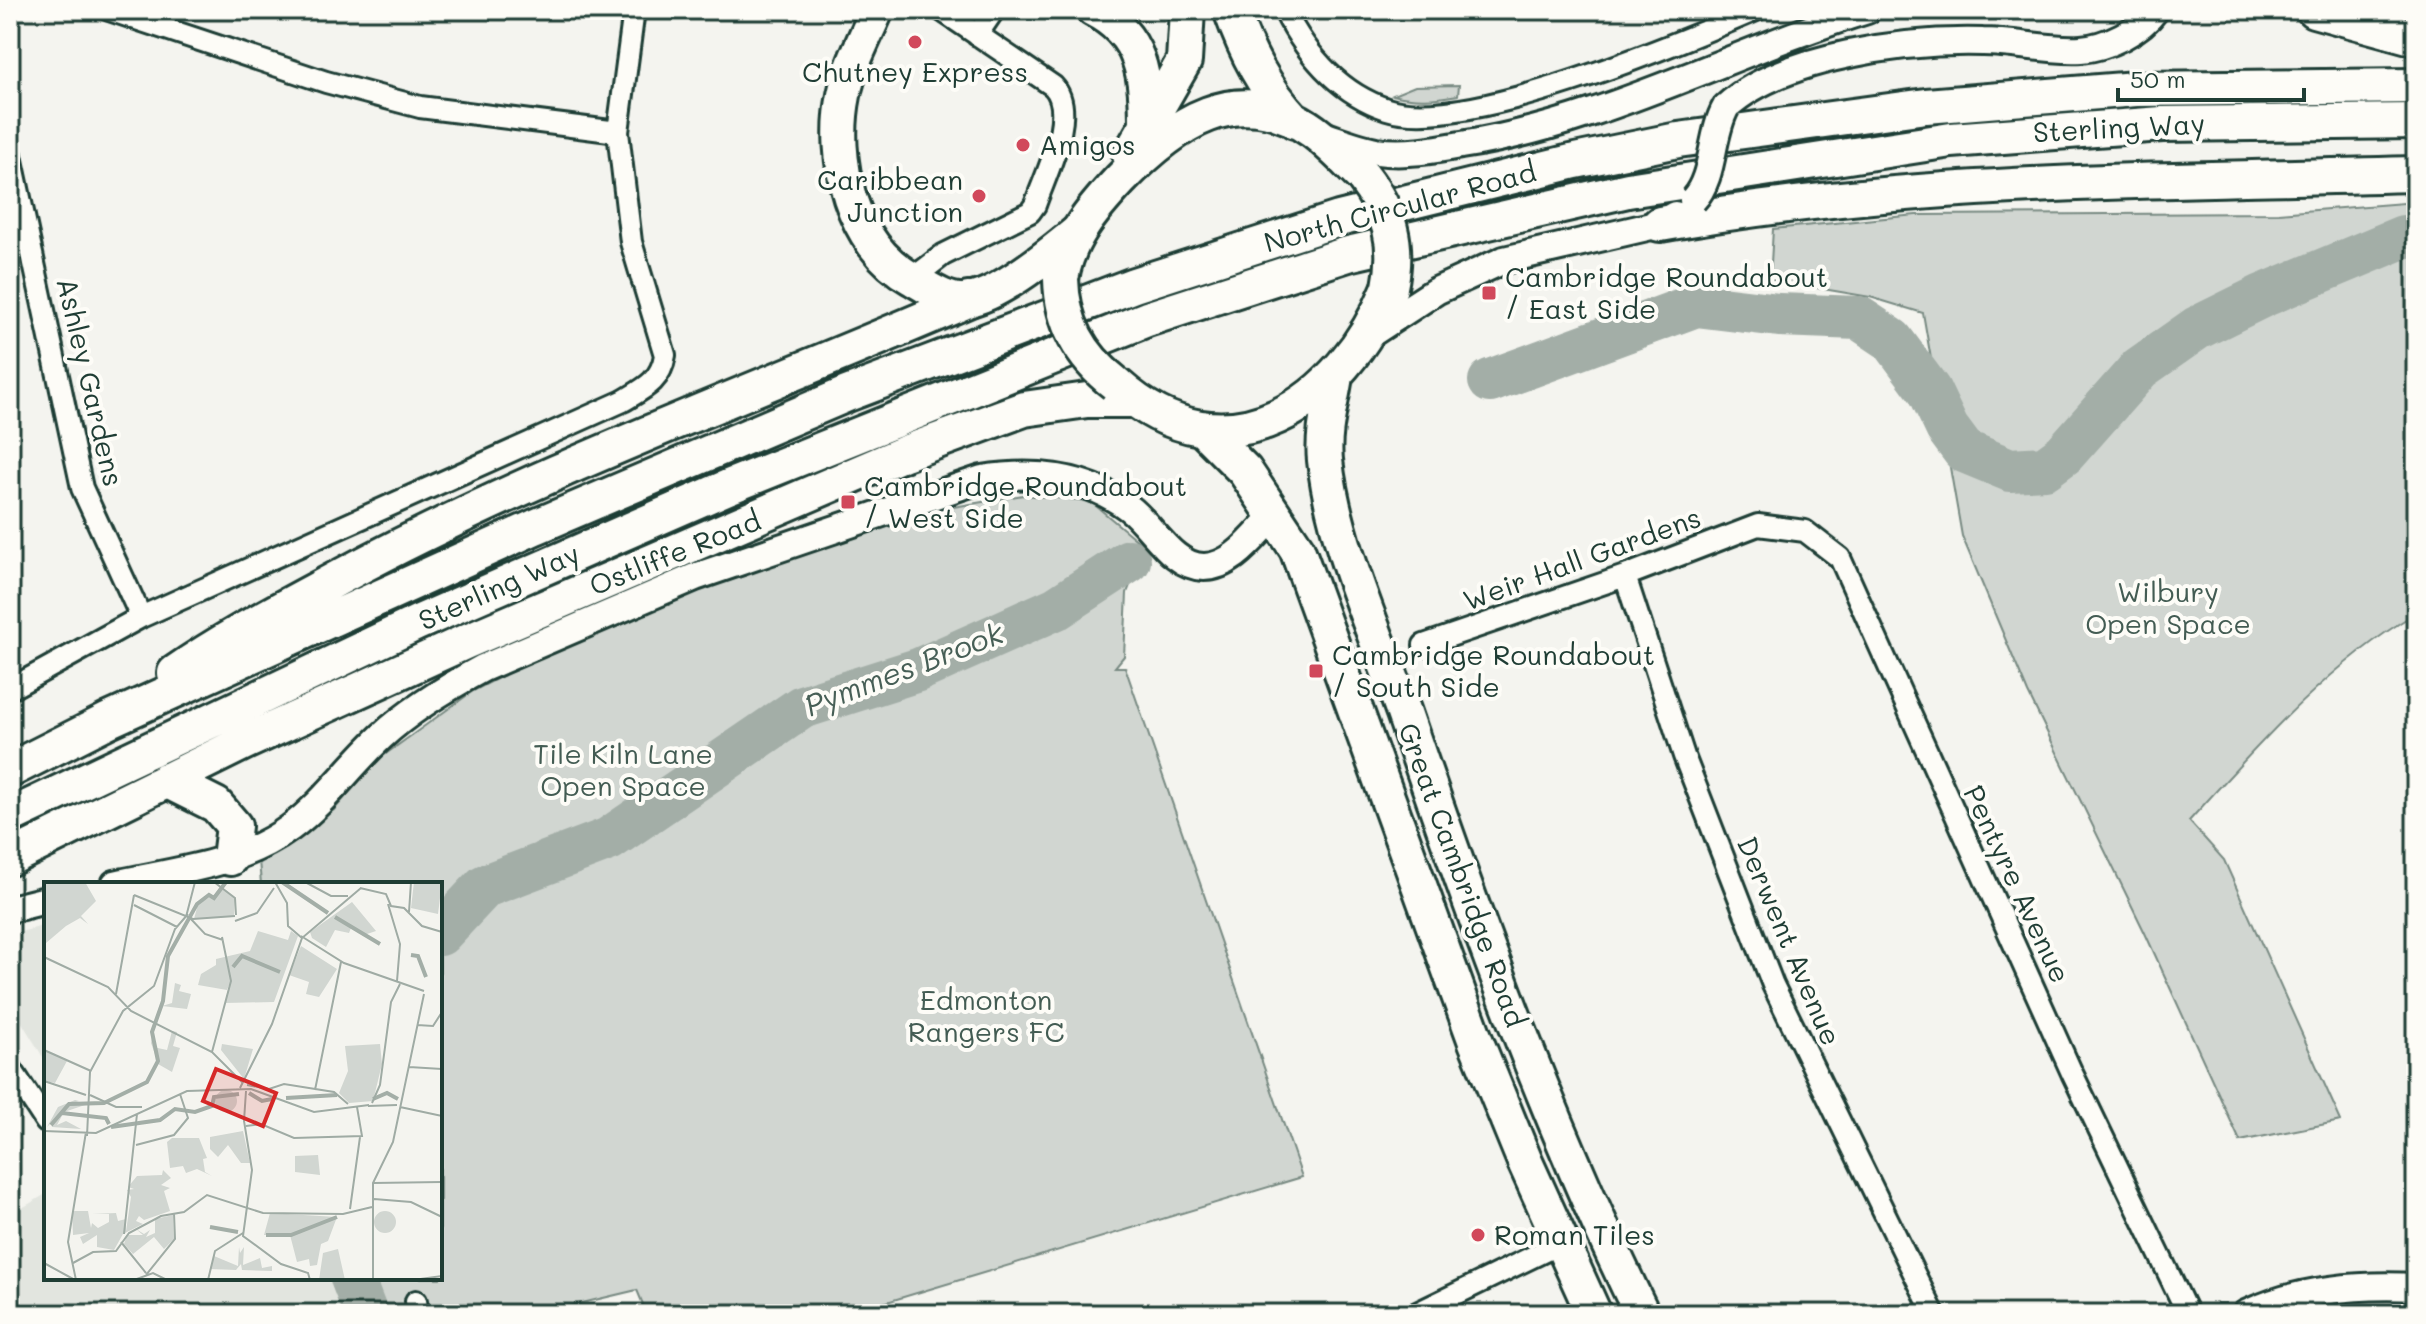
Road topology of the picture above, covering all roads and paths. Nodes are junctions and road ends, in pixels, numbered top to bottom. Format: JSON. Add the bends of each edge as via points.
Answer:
{"nodes":[{"id":1,"x":109,"y":10,"type":"edge"},
{"id":2,"x":634,"y":10,"type":"edge"},
{"id":3,"x":877,"y":10,"type":"edge"},
{"id":4,"x":941,"y":10,"type":"edge"},
{"id":5,"x":994,"y":10,"type":"edge"},
{"id":6,"x":1093,"y":10,"type":"edge"},
{"id":7,"x":1187,"y":10,"type":"edge"},
{"id":8,"x":1231,"y":10,"type":"edge"},
{"id":9,"x":1284,"y":10,"type":"edge"},
{"id":10,"x":1756,"y":10,"type":"edge"},
{"id":11,"x":1867,"y":10,"type":"edge"},
{"id":12,"x":2155,"y":10,"type":"edge"},
{"id":13,"x":2314,"y":10,"type":"edge"},
{"id":14,"x":982,"y":38,"type":"junction"},
{"id":15,"x":2416,"y":38,"type":"edge"},
{"id":16,"x":2416,"y":86,"type":"edge"},
{"id":17,"x":1825,"y":120,"type":"joint"},
{"id":18,"x":2416,"y":121,"type":"edge"},
{"id":19,"x":1304,"y":126,"type":"junction"},
{"id":20,"x":1146,"y":127,"type":"junction"},
{"id":21,"x":618,"y":132,"type":"junction"},
{"id":22,"x":10,"y":151,"type":"edge"},
{"id":23,"x":1824,"y":159,"type":"joint"},
{"id":24,"x":2416,"y":174,"type":"edge"},
{"id":25,"x":1110,"y":190,"type":"junction"},
{"id":26,"x":1709,"y":207,"type":"junction"},
{"id":27,"x":1660,"y":224,"type":"joint"},
{"id":28,"x":1080,"y":229,"type":"junction"},
{"id":29,"x":912,"y":279,"type":"junction"},
{"id":30,"x":968,"y":300,"type":"junction"},
{"id":31,"x":1367,"y":336,"type":"junction"},
{"id":32,"x":987,"y":343,"type":"joint"},
{"id":33,"x":1335,"y":376,"type":"junction"},
{"id":34,"x":995,"y":377,"type":"joint"},
{"id":35,"x":1124,"y":391,"type":"junction"},
{"id":36,"x":1202,"y":428,"type":"junction"},
{"id":37,"x":1276,"y":514,"type":"junction"},
{"id":38,"x":1758,"y":525,"type":"joint"},
{"id":39,"x":1625,"y":576,"type":"junction"},
{"id":40,"x":141,"y":617,"type":"junction"},
{"id":41,"x":1424,"y":645,"type":"dead end"},
{"id":42,"x":10,"y":689,"type":"edge"},
{"id":43,"x":109,"y":720,"type":"junction"},
{"id":44,"x":10,"y":770,"type":"edge"},
{"id":45,"x":166,"y":780,"type":"junction"},
{"id":46,"x":10,"y":816,"type":"edge"},
{"id":47,"x":10,"y":858,"type":"edge"},
{"id":48,"x":230,"y":858,"type":"junction"},
{"id":49,"x":124,"y":882,"type":"edge"},
{"id":50,"x":44,"y":900,"type":"edge"},
{"id":51,"x":10,"y":909,"type":"edge"},
{"id":52,"x":10,"y":1067,"type":"edge"},
{"id":53,"x":44,"y":1119,"type":"edge"},
{"id":54,"x":1561,"y":1243,"type":"junction"},
{"id":55,"x":2416,"y":1287,"type":"edge"},
{"id":56,"x":1415,"y":1314,"type":"edge"},
{"id":57,"x":1594,"y":1314,"type":"edge"},
{"id":58,"x":1642,"y":1314,"type":"edge"},
{"id":59,"x":1934,"y":1314,"type":"edge"},
{"id":60,"x":2188,"y":1314,"type":"edge"},
{"id":61,"x":2246,"y":1314,"type":"edge"}],
"edges":[{"from":1,"to":21,"type":"street","via":[[326,82],[420,107]]},
{"from":2,"to":21,"type":"street"},
{"from":3,"to":29,"type":"main road","via":[[844,93],[843,167],[865,230],[896,270]]},
{"from":4,"to":14,"type":"street"},
{"from":5,"to":14,"type":"street"},
{"from":6,"to":20,"type":"main road","via":[[1125,32],[1135,48],[1146,91]]},
{"from":7,"to":20,"type":"highway","via":[[1184,61]]},
{"from":8,"to":19,"type":"highway","via":[[1270,94]]},
{"from":9,"to":10,"type":"street","via":[[1309,53],[1352,92],[1389,110],[1413,114],[1455,111],[1520,96]]},
{"from":11,"to":19,"type":"street","via":[[1568,120],[1491,141],[1434,150],[1376,151]]},
{"from":12,"to":26,"type":"street","bridge":true,"via":[[2128,33],[2081,49],[1940,42],[1844,57],[1762,83],[1726,107],[1716,128],[1703,187]]},
{"from":13,"to":15,"type":"highway"},
{"from":14,"to":29,"type":"street","via":[[1061,94],[1065,113],[1035,205],[1024,216],[943,255]]},
{"from":16,"to":17,"type":"highway","name":"Sterling Way","via":[[2136,89]]},
{"from":17,"to":32,"type":"highway","name":"North Circular Road","via":[[1678,140],[1339,219],[1134,285]]},
{"from":18,"to":23,"type":"highway","name":"Sterling Way","via":[[2047,130]]},
{"from":19,"to":25,"type":"highway","via":[[1267,111],[1218,110],[1193,119],[1151,148]]},
{"from":19,"to":31,"type":"highway","bridge":true,"via":[[1363,177],[1388,216],[1395,264]]},
{"from":20,"to":25,"type":"highway"},
{"from":21,"to":40,"type":"street","via":[[631,242],[665,355],[663,372],[652,385]]},
{"from":22,"to":40,"type":"street","name":"Ashley Gardens","via":[[82,488]]},
{"from":23,"to":34,"type":"highway","name":"North Circular Road","via":[[1628,190],[1348,254],[1147,319]]},
{"from":24,"to":26,"type":"highway","via":[[2002,184]]},
{"from":25,"to":28,"type":"highway"},
{"from":26,"to":27,"type":"highway"},
{"from":27,"to":31,"type":"street","via":[[1504,260],[1436,291]]},
{"from":28,"to":30,"type":"main road","via":[[1040,261]]},
{"from":28,"to":35,"type":"highway","bridge":true,"via":[[1061,279],[1066,320],[1076,342]]},
{"from":29,"to":30,"type":"main road","via":[[939,294]]},
{"from":30,"to":43,"type":"highway","via":[[442,523],[218,643]]},
{"from":31,"to":33,"type":"highway"},
{"from":32,"to":43,"type":"highway","name":"Sterling Way","via":[[847,394],[535,527]]},
{"from":33,"to":36,"type":"highway","via":[[1317,395],[1270,420],[1234,431]]},
{"from":33,"to":58,"type":"highway","name":"Great Cambridge Road","via":[[1324,455],[1345,546],[1515,1026]]},
{"from":34,"to":46,"type":"highway","name":"Sterling Way","via":[[417,623]]},
{"from":35,"to":36,"type":"highway","via":[[1157,413]]},
{"from":35,"to":45,"type":"highway","via":[[1024,409],[930,443],[467,641]]},
{"from":36,"to":37,"type":"highway","name":"Great Cambridge Road","via":[[1245,471]]},
{"from":37,"to":48,"type":"street","name":"Ostliffe Road","via":[[1237,554],[1203,568],[1182,561],[1128,508],[1079,482],[1018,474],[961,486],[695,577],[483,668],[383,735],[289,829]]},
{"from":37,"to":54,"type":"highway","name":"Great Cambridge Road","via":[[1297,549],[1323,615],[1437,941]]},
{"from":38,"to":39,"type":"street","name":"Weir Hall Gardens"},
{"from":38,"to":60,"type":"street","name":"Pentyre Avenue","via":[[1805,531],[1840,558],[2072,1073]]},
{"from":39,"to":41,"type":"street","name":"Weir Hall Gardens"},
{"from":39,"to":59,"type":"street","name":"Derwent Avenue","via":[[1684,756],[1773,985]]},
{"from":40,"to":42,"type":"street"},
{"from":43,"to":44,"type":"highway","name":"Sterling Way"},
{"from":45,"to":47,"type":"highway"},
{"from":45,"to":48,"type":"highway","via":[[216,805],[234,826]]},
{"from":48,"to":49,"type":"street","name":"Ostliffe Road"},
{"from":50,"to":51,"type":"street"},
{"from":52,"to":53,"type":"street"},
{"from":54,"to":56,"type":"street"},
{"from":54,"to":57,"type":"highway","name":"Great Cambridge Road"},
{"from":55,"to":61,"type":"street","via":[[2329,1290]]}]}
